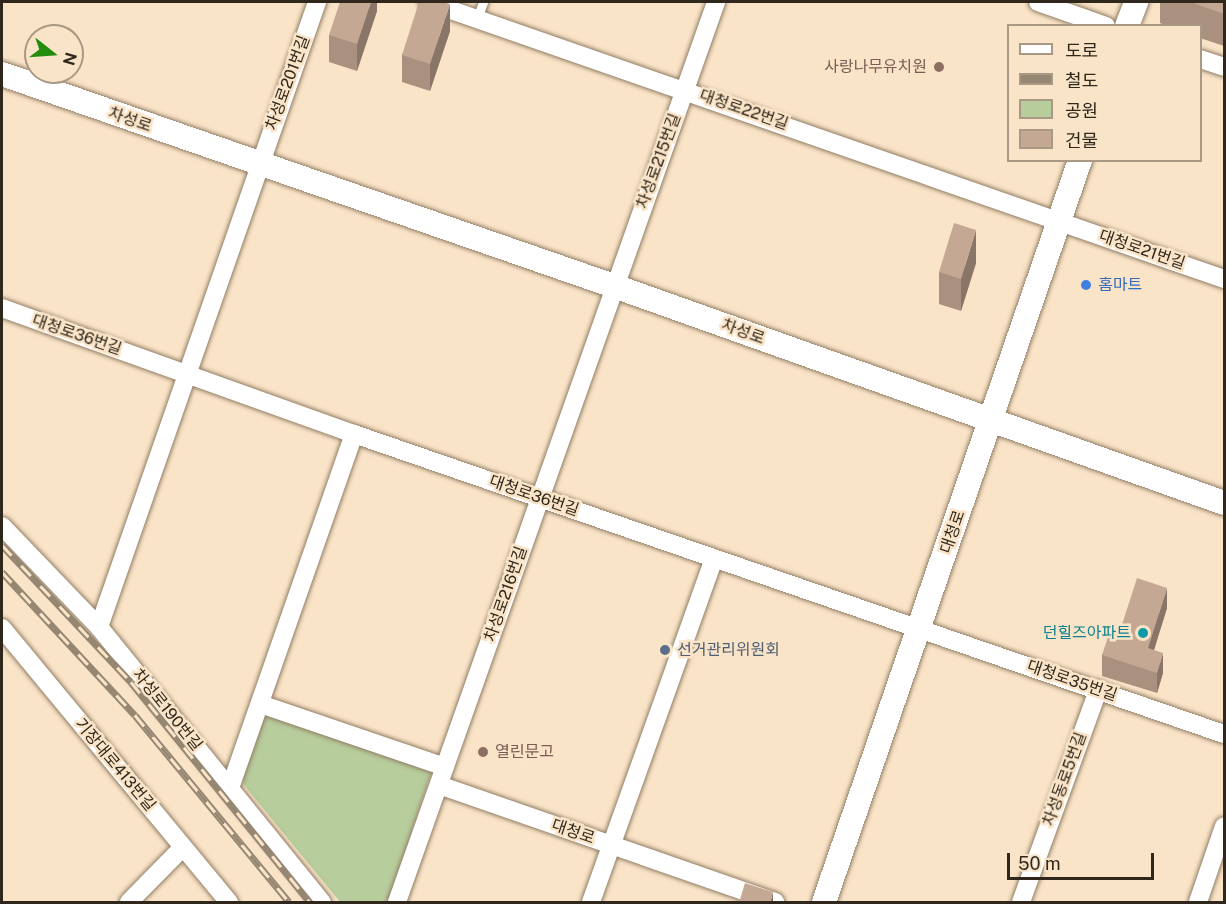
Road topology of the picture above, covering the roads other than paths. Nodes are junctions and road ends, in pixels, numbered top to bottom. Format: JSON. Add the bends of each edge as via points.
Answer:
{"nodes":[{"id":1,"x":317,"y":2,"type":"edge"},
{"id":2,"x":428,"y":2,"type":"edge"},
{"id":3,"x":716,"y":2,"type":"edge"},
{"id":4,"x":1038,"y":2,"type":"edge"},
{"id":5,"x":1136,"y":2,"type":"edge"},
{"id":6,"x":480,"y":10,"type":"edge"},
{"id":7,"x":1100,"y":24,"type":"edge"},
{"id":8,"x":1128,"y":24,"type":"edge"},
{"id":9,"x":1202,"y":60,"type":"edge"},
{"id":10,"x":1224,"y":67,"type":"edge"},
{"id":11,"x":2,"y":74,"type":"edge"},
{"id":12,"x":685,"y":90,"type":"junction"},
{"id":13,"x":1079,"y":162,"type":"edge"},
{"id":14,"x":259,"y":165,"type":"junction"},
{"id":15,"x":1059,"y":220,"type":"junction"},
{"id":16,"x":1224,"y":279,"type":"edge"},
{"id":17,"x":614,"y":286,"type":"junction"},
{"id":18,"x":2,"y":308,"type":"edge"},
{"id":19,"x":186,"y":373,"type":"junction"},
{"id":20,"x":991,"y":422,"type":"junction"},
{"id":21,"x":354,"y":434,"type":"junction"},
{"id":22,"x":540,"y":498,"type":"junction"},
{"id":23,"x":1224,"y":503,"type":"edge"},
{"id":24,"x":2,"y":526,"type":"edge"},
{"id":25,"x":714,"y":558,"type":"junction"},
{"id":26,"x":99,"y":627,"type":"junction"},
{"id":27,"x":2,"y":628,"type":"edge"},
{"id":28,"x":919,"y":629,"type":"junction"},
{"id":29,"x":1098,"y":690,"type":"junction"},
{"id":30,"x":260,"y":704,"type":"junction"},
{"id":31,"x":1224,"y":734,"type":"edge"},
{"id":32,"x":445,"y":767,"type":"junction"},
{"id":33,"x":439,"y":785,"type":"junction"},
{"id":34,"x":230,"y":788,"type":"junction"},
{"id":35,"x":1224,"y":826,"type":"edge"},
{"id":36,"x":612,"y":846,"type":"junction"},
{"id":37,"x":183,"y":847,"type":"junction"},
{"id":38,"x":129,"y":903,"type":"edge"},
{"id":39,"x":229,"y":903,"type":"edge"},
{"id":40,"x":322,"y":903,"type":"edge"},
{"id":41,"x":397,"y":903,"type":"edge"},
{"id":42,"x":591,"y":903,"type":"edge"},
{"id":43,"x":775,"y":903,"type":"edge"},
{"id":44,"x":824,"y":903,"type":"edge"},
{"id":45,"x":1021,"y":903,"type":"edge"},
{"id":46,"x":1198,"y":903,"type":"edge"}],
"edges":[{"from":1,"to":14,"type":"street","name":"차성로201번길"},
{"from":2,"to":6,"type":"street","name":"대청로22번길"},
{"from":3,"to":12,"type":"street","name":"차성로215번길"},
{"from":4,"to":7,"type":"street"},
{"from":5,"to":8,"type":"main road"},
{"from":6,"to":12,"type":"street","name":"대청로22번길"},
{"from":9,"to":10,"type":"street"},
{"from":11,"to":14,"type":"main road","name":"차성로"},
{"from":12,"to":15,"type":"street","name":"대청로22번길"},
{"from":12,"to":17,"type":"street","name":"차성로215번길"},
{"from":13,"to":15,"type":"main road","name":"대청로"},
{"from":14,"to":17,"type":"main road","name":"차성로"},
{"from":14,"to":19,"type":"street"},
{"from":15,"to":16,"type":"street","name":"대청로21번길"},
{"from":15,"to":20,"type":"main road","name":"대청로"},
{"from":17,"to":20,"type":"main road","name":"차성로"},
{"from":17,"to":22,"type":"street","name":"차성로216번길"},
{"from":18,"to":19,"type":"street","name":"대청로36번길"},
{"from":19,"to":21,"type":"street","name":"대청로36번길"},
{"from":19,"to":26,"type":"street"},
{"from":20,"to":23,"type":"main road","name":"차성로"},
{"from":20,"to":28,"type":"main road","name":"대청로"},
{"from":21,"to":22,"type":"street","name":"대청로36번길"},
{"from":21,"to":30,"type":"street"},
{"from":22,"to":25,"type":"street","name":"대청로36번길"},
{"from":22,"to":32,"type":"street","name":"차성로216번길"},
{"from":24,"to":26,"type":"street","name":"차성로190번길"},
{"from":25,"to":28,"type":"street","name":"대청로36번길"},
{"from":25,"to":36,"type":"street"},
{"from":26,"to":34,"type":"street","name":"차성로190번길"},
{"from":27,"to":37,"type":"street","name":"기장대로413번길"},
{"from":28,"to":29,"type":"street","name":"대청로35번길"},
{"from":28,"to":44,"type":"main road","name":"대청로"},
{"from":29,"to":31,"type":"street","name":"대청로35번길"},
{"from":29,"to":45,"type":"street","name":"차성동로5번길"},
{"from":30,"to":32,"type":"street"},
{"from":30,"to":34,"type":"street"},
{"from":32,"to":33,"type":"street","name":"차성로216번길"},
{"from":33,"to":36,"type":"street","name":"대청로"},
{"from":33,"to":41,"type":"street","name":"차성로216번길"},
{"from":34,"to":40,"type":"street","name":"차성로190번길"},
{"from":35,"to":46,"type":"street"},
{"from":36,"to":42,"type":"street"},
{"from":36,"to":43,"type":"street","name":"대청로"},
{"from":37,"to":38,"type":"street"},
{"from":37,"to":39,"type":"street","name":"기장대로413번길"}]}
